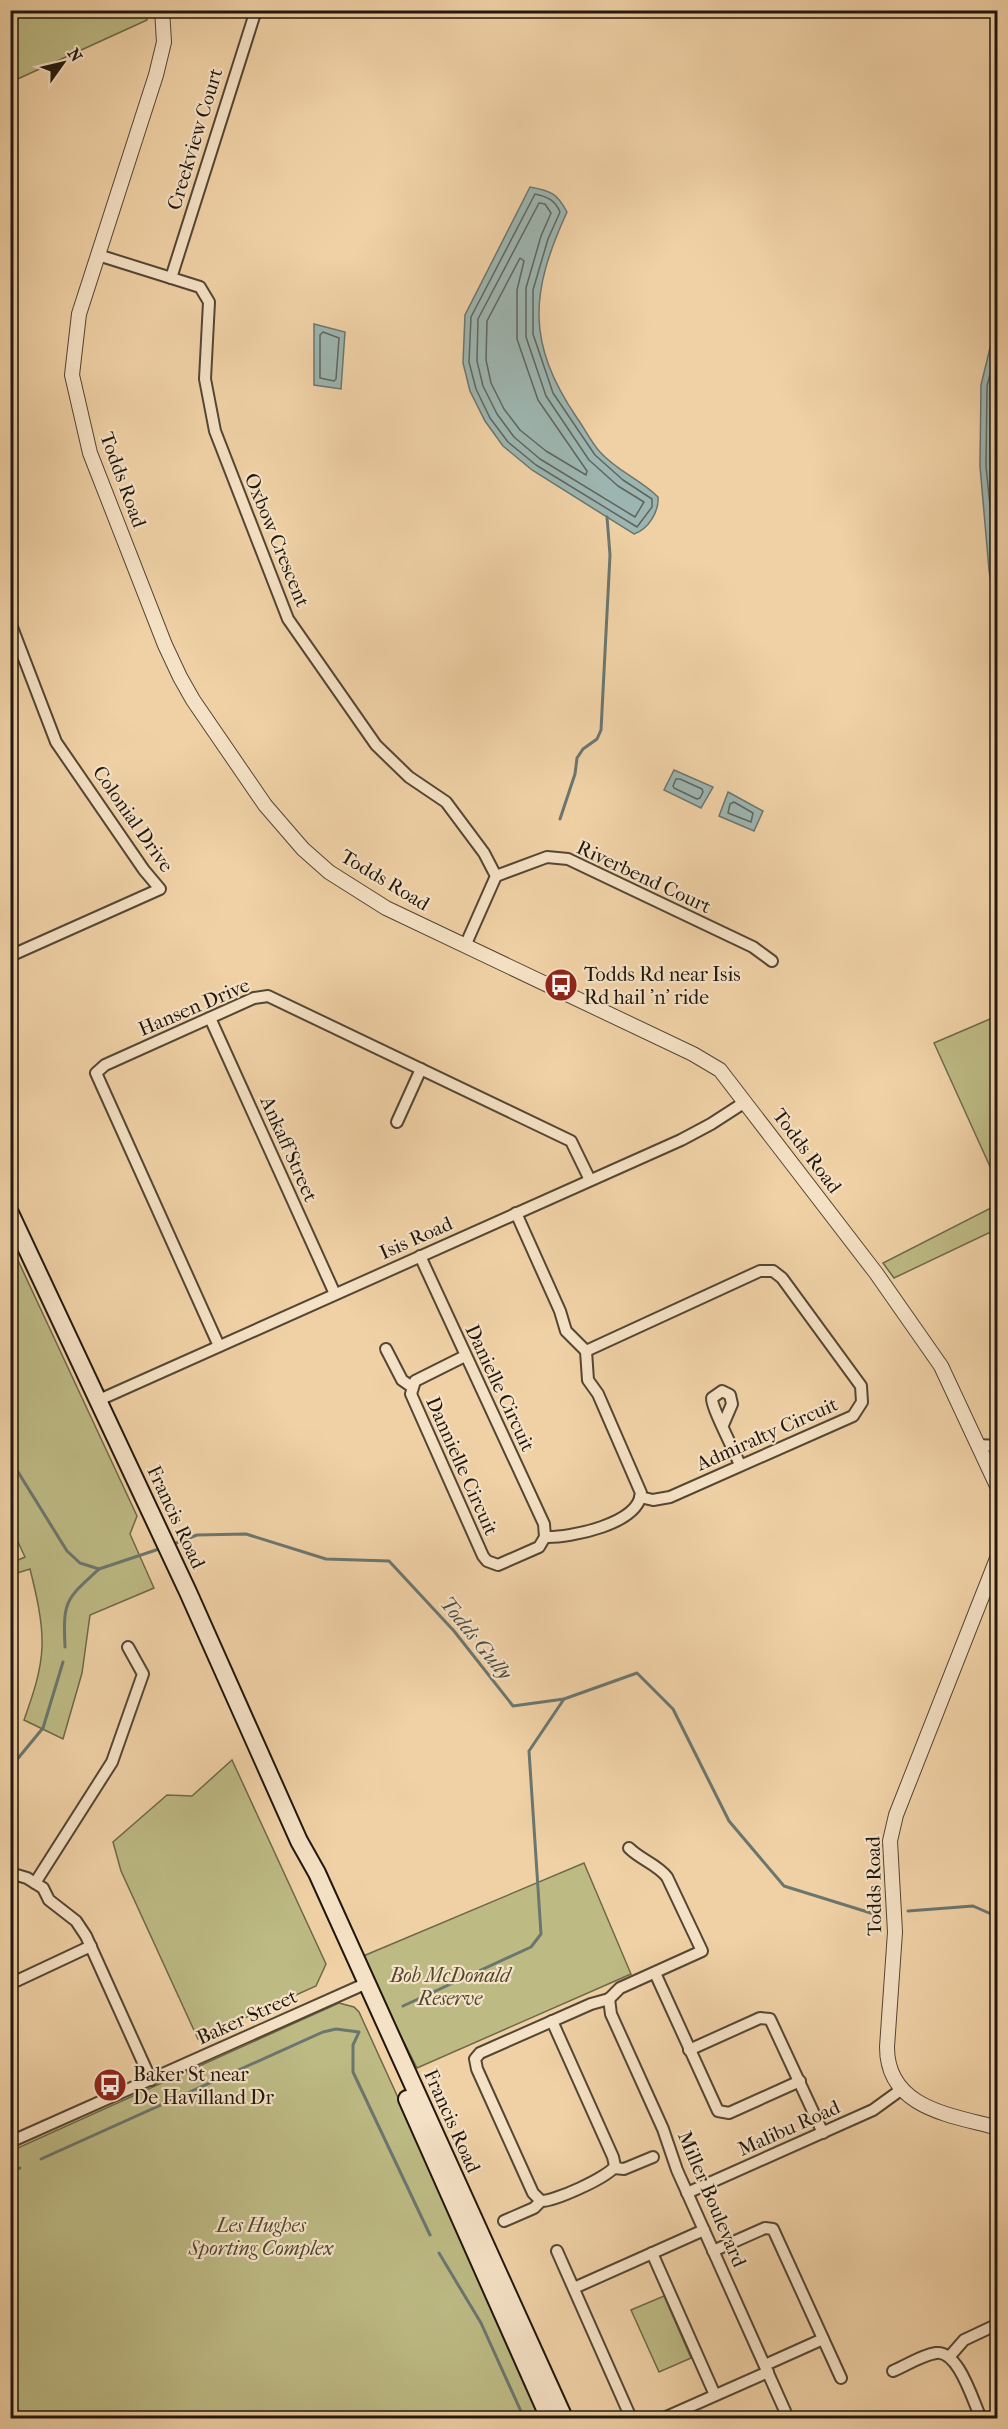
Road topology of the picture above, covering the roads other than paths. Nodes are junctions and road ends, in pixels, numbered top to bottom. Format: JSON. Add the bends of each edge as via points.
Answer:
{"nodes":[{"id":1,"x":162,"y":10,"type":"edge"},
{"id":2,"x":256,"y":10,"type":"edge"},
{"id":3,"x":98,"y":255,"type":"junction"},
{"id":4,"x":171,"y":278,"type":"junction"},
{"id":5,"x":12,"y":629,"type":"edge"},
{"id":6,"x":496,"y":876,"type":"junction"},
{"id":7,"x":465,"y":946,"type":"junction"},
{"id":8,"x":10,"y":956,"type":"edge"},
{"id":9,"x":772,"y":961,"type":"dead end"},
{"id":10,"x":210,"y":1018,"type":"junction"},
{"id":11,"x":421,"y":1069,"type":"junction"},
{"id":12,"x":745,"y":1102,"type":"junction"},
{"id":13,"x":397,"y":1122,"type":"dead end"},
{"id":14,"x":590,"y":1180,"type":"junction"},
{"id":15,"x":10,"y":1213,"type":"edge"},
{"id":16,"x":516,"y":1213,"type":"junction"},
{"id":17,"x":420,"y":1256,"type":"junction"},
{"id":18,"x":335,"y":1294,"type":"junction"},
{"id":19,"x":219,"y":1346,"type":"junction"},
{"id":20,"x":387,"y":1349,"type":"dead end"},
{"id":21,"x":586,"y":1351,"type":"junction"},
{"id":22,"x":465,"y":1356,"type":"junction"},
{"id":23,"x":412,"y":1387,"type":"junction"},
{"id":24,"x":99,"y":1401,"type":"junction"},
{"id":25,"x":723,"y":1425,"type":"dead end"},
{"id":26,"x":978,"y":1445,"type":"junction"},
{"id":27,"x":998,"y":1446,"type":"edge"},
{"id":28,"x":998,"y":1454,"type":"edge"},
{"id":29,"x":740,"y":1465,"type":"junction"},
{"id":30,"x":989,"y":1469,"type":"junction"},
{"id":31,"x":998,"y":1488,"type":"edge"},
{"id":32,"x":640,"y":1497,"type":"junction"},
{"id":33,"x":545,"y":1537,"type":"junction"},
{"id":34,"x":998,"y":1556,"type":"edge"},
{"id":35,"x":128,"y":1647,"type":"dead end"},
{"id":36,"x":629,"y":1848,"type":"dead end"},
{"id":37,"x":10,"y":1873,"type":"edge"},
{"id":38,"x":35,"y":1883,"type":"junction"},
{"id":39,"x":91,"y":1946,"type":"junction"},
{"id":40,"x":655,"y":1973,"type":"junction"},
{"id":41,"x":10,"y":1984,"type":"edge"},
{"id":42,"x":362,"y":1985,"type":"junction"},
{"id":43,"x":609,"y":1999,"type":"junction"},
{"id":44,"x":552,"y":2021,"type":"junction"},
{"id":45,"x":690,"y":2050,"type":"junction"},
{"id":46,"x":151,"y":2079,"type":"junction"},
{"id":47,"x":800,"y":2081,"type":"junction"},
{"id":48,"x":902,"y":2089,"type":"junction"},
{"id":49,"x":998,"y":2128,"type":"edge"},
{"id":50,"x":823,"y":2133,"type":"junction"},
{"id":51,"x":10,"y":2142,"type":"edge"},
{"id":52,"x":653,"y":2157,"type":"dead end"},
{"id":53,"x":614,"y":2168,"type":"junction"},
{"id":54,"x":687,"y":2193,"type":"junction"},
{"id":55,"x":541,"y":2201,"type":"junction"},
{"id":56,"x":504,"y":2221,"type":"dead end"},
{"id":57,"x":704,"y":2230,"type":"junction"},
{"id":58,"x":557,"y":2251,"type":"dead end"},
{"id":59,"x":713,"y":2251,"type":"junction"},
{"id":60,"x":652,"y":2253,"type":"junction"},
{"id":61,"x":574,"y":2288,"type":"junction"},
{"id":62,"x":998,"y":2324,"type":"edge"},
{"id":63,"x":823,"y":2339,"type":"junction"},
{"id":64,"x":950,"y":2356,"type":"junction"},
{"id":65,"x":766,"y":2369,"type":"junction"},
{"id":66,"x":893,"y":2371,"type":"dead end"},
{"id":67,"x":841,"y":2378,"type":"dead end"},
{"id":68,"x":716,"y":2395,"type":"junction"},
{"id":69,"x":786,"y":2411,"type":"dead end"},
{"id":70,"x":549,"y":2418,"type":"edge"},
{"id":71,"x":564,"y":2418,"type":"edge"},
{"id":72,"x":631,"y":2418,"type":"edge"},
{"id":73,"x":664,"y":2418,"type":"edge"},
{"id":74,"x":981,"y":2418,"type":"edge"}],
"edges":[{"from":1,"to":3,"type":"street","name":"Todds Road","via":[[164,42],[156,75]]},
{"from":2,"to":4,"type":"street","name":"Creekview Court"},
{"from":3,"to":4,"type":"street","name":"Oxbow Crescent"},
{"from":3,"to":7,"type":"street","name":"Todds Road","via":[[79,314],[72,375],[90,453],[180,677],[265,805],[303,849],[357,892]]},
{"from":4,"to":6,"type":"street","name":"Oxbow Crescent","via":[[200,287],[209,302],[205,379],[215,430],[288,619],[376,745],[409,777],[446,802]]},
{"from":5,"to":8,"type":"street","name":"Colonial Drive","via":[[56,742],[160,889]]},
{"from":6,"to":7,"type":"street"},
{"from":6,"to":9,"type":"street","name":"Riverbend Court","via":[[547,857],[568,859],[753,947]]},
{"from":7,"to":12,"type":"street","name":"Todds Road","via":[[708,1062]]},
{"from":10,"to":11,"type":"street","name":"Hansen Drive","via":[[254,998],[268,996]]},
{"from":10,"to":18,"type":"street","name":"Ankaff Street"},
{"from":10,"to":19,"type":"street","name":"Hansen Drive","via":[[105,1065],[96,1073]]},
{"from":11,"to":13,"type":"street"},
{"from":11,"to":14,"type":"street","name":"Hansen Drive","via":[[571,1141]]},
{"from":12,"to":14,"type":"street","name":"Isis Road","via":[[681,1140]]},
{"from":12,"to":26,"type":"street","name":"Todds Road","via":[[932,1353]]},
{"from":14,"to":16,"type":"street","name":"Isis Road"},
{"from":15,"to":24,"type":"main road","name":"Francis Road"},
{"from":16,"to":17,"type":"street","name":"Isis Road"},
{"from":16,"to":21,"type":"street","via":[[566,1331]]},
{"from":17,"to":18,"type":"street","name":"Isis Road"},
{"from":17,"to":22,"type":"street","name":"Danielle Circuit"},
{"from":18,"to":19,"type":"street","name":"Isis Road"},
{"from":19,"to":24,"type":"street","name":"Isis Road"},
{"from":20,"to":23,"type":"street","name":"Dannielle Circuit","via":[[402,1380]]},
{"from":21,"to":29,"type":"street","name":"Admiralty Circuit","via":[[760,1271],[772,1271],[782,1278],[861,1386],[862,1402],[853,1416]]},
{"from":21,"to":32,"type":"street","via":[[588,1380],[640,1488]]},
{"from":22,"to":23,"type":"street","name":"Dannielle Circuit","via":[[421,1377]]},
{"from":22,"to":33,"type":"street","name":"Danielle Circuit","via":[[544,1524]]},
{"from":23,"to":33,"type":"street","name":"Dannielle Circuit","via":[[412,1400],[487,1561],[504,1564],[539,1547]]},
{"from":24,"to":42,"type":"main road","name":"Francis Road","via":[[299,1841],[324,1912]]},
{"from":25,"to":29,"type":"street"},
{"from":26,"to":27,"type":"street"},
{"from":26,"to":30,"type":"street","name":"Todds Road"},
{"from":28,"to":30,"type":"street"},
{"from":29,"to":32,"type":"street","name":"Admiralty Circuit","via":[[670,1497]]},
{"from":30,"to":31,"type":"street","name":"Todds Road"},
{"from":32,"to":33,"type":"street","via":[[631,1513],[598,1529]]},
{"from":34,"to":48,"type":"street","name":"Todds Road","via":[[891,1833],[895,1932],[886,2054]]},
{"from":35,"to":38,"type":"street","via":[[143,1674],[112,1762]]},
{"from":36,"to":40,"type":"street","via":[[668,1877],[702,1952]]},
{"from":37,"to":38,"type":"street"},
{"from":38,"to":39,"type":"street","via":[[76,1921]]},
{"from":39,"to":41,"type":"street"},
{"from":39,"to":46,"type":"street"},
{"from":40,"to":43,"type":"street","via":[[617,1990]]},
{"from":40,"to":45,"type":"street"},
{"from":42,"to":46,"type":"street","name":"Baker Street"},
{"from":42,"to":70,"type":"main road","name":"Francis Road"},
{"from":42,"to":71,"type":"main road","name":"Francis Road"},
{"from":43,"to":44,"type":"street"},
{"from":43,"to":54,"type":"street","name":"Miller Boulevard","via":[[611,2014]]},
{"from":44,"to":53,"type":"street","via":[[613,2157]]},
{"from":44,"to":55,"type":"street","via":[[480,2053],[475,2061],[533,2193]]},
{"from":45,"to":47,"type":"street","via":[[768,2018],[774,2023]]},
{"from":45,"to":47,"type":"street","via":[[716,2109],[722,2113]]},
{"from":46,"to":51,"type":"street","name":"Baker Street"},
{"from":47,"to":50,"type":"street"},
{"from":48,"to":49,"type":"street","name":"Todds Road","via":[[931,2110]]},
{"from":48,"to":50,"type":"street","name":"Malibu Road","via":[[873,2110]]},
{"from":50,"to":54,"type":"street","name":"Malibu Road"},
{"from":52,"to":53,"type":"street","via":[[624,2169]]},
{"from":53,"to":55,"type":"street","via":[[595,2181]]},
{"from":54,"to":57,"type":"street","name":"Miller Boulevard"},
{"from":55,"to":56,"type":"street"},
{"from":57,"to":59,"type":"street","name":"Miller Boulevard"},
{"from":57,"to":60,"type":"street"},
{"from":58,"to":61,"type":"street"},
{"from":59,"to":63,"type":"street","via":[[765,2228],[773,2229]]},
{"from":59,"to":65,"type":"street","name":"Miller Boulevard"},
{"from":60,"to":61,"type":"street"},
{"from":60,"to":68,"type":"street"},
{"from":61,"to":72,"type":"street"},
{"from":62,"to":64,"type":"street","via":[[964,2340]]},
{"from":63,"to":65,"type":"street"},
{"from":63,"to":67,"type":"street"},
{"from":64,"to":66,"type":"street","via":[[935,2353]]},
{"from":64,"to":74,"type":"street","via":[[960,2369]]},
{"from":65,"to":68,"type":"street"},
{"from":65,"to":69,"type":"street","name":"Miller Boulevard"},
{"from":68,"to":73,"type":"street"}]}
